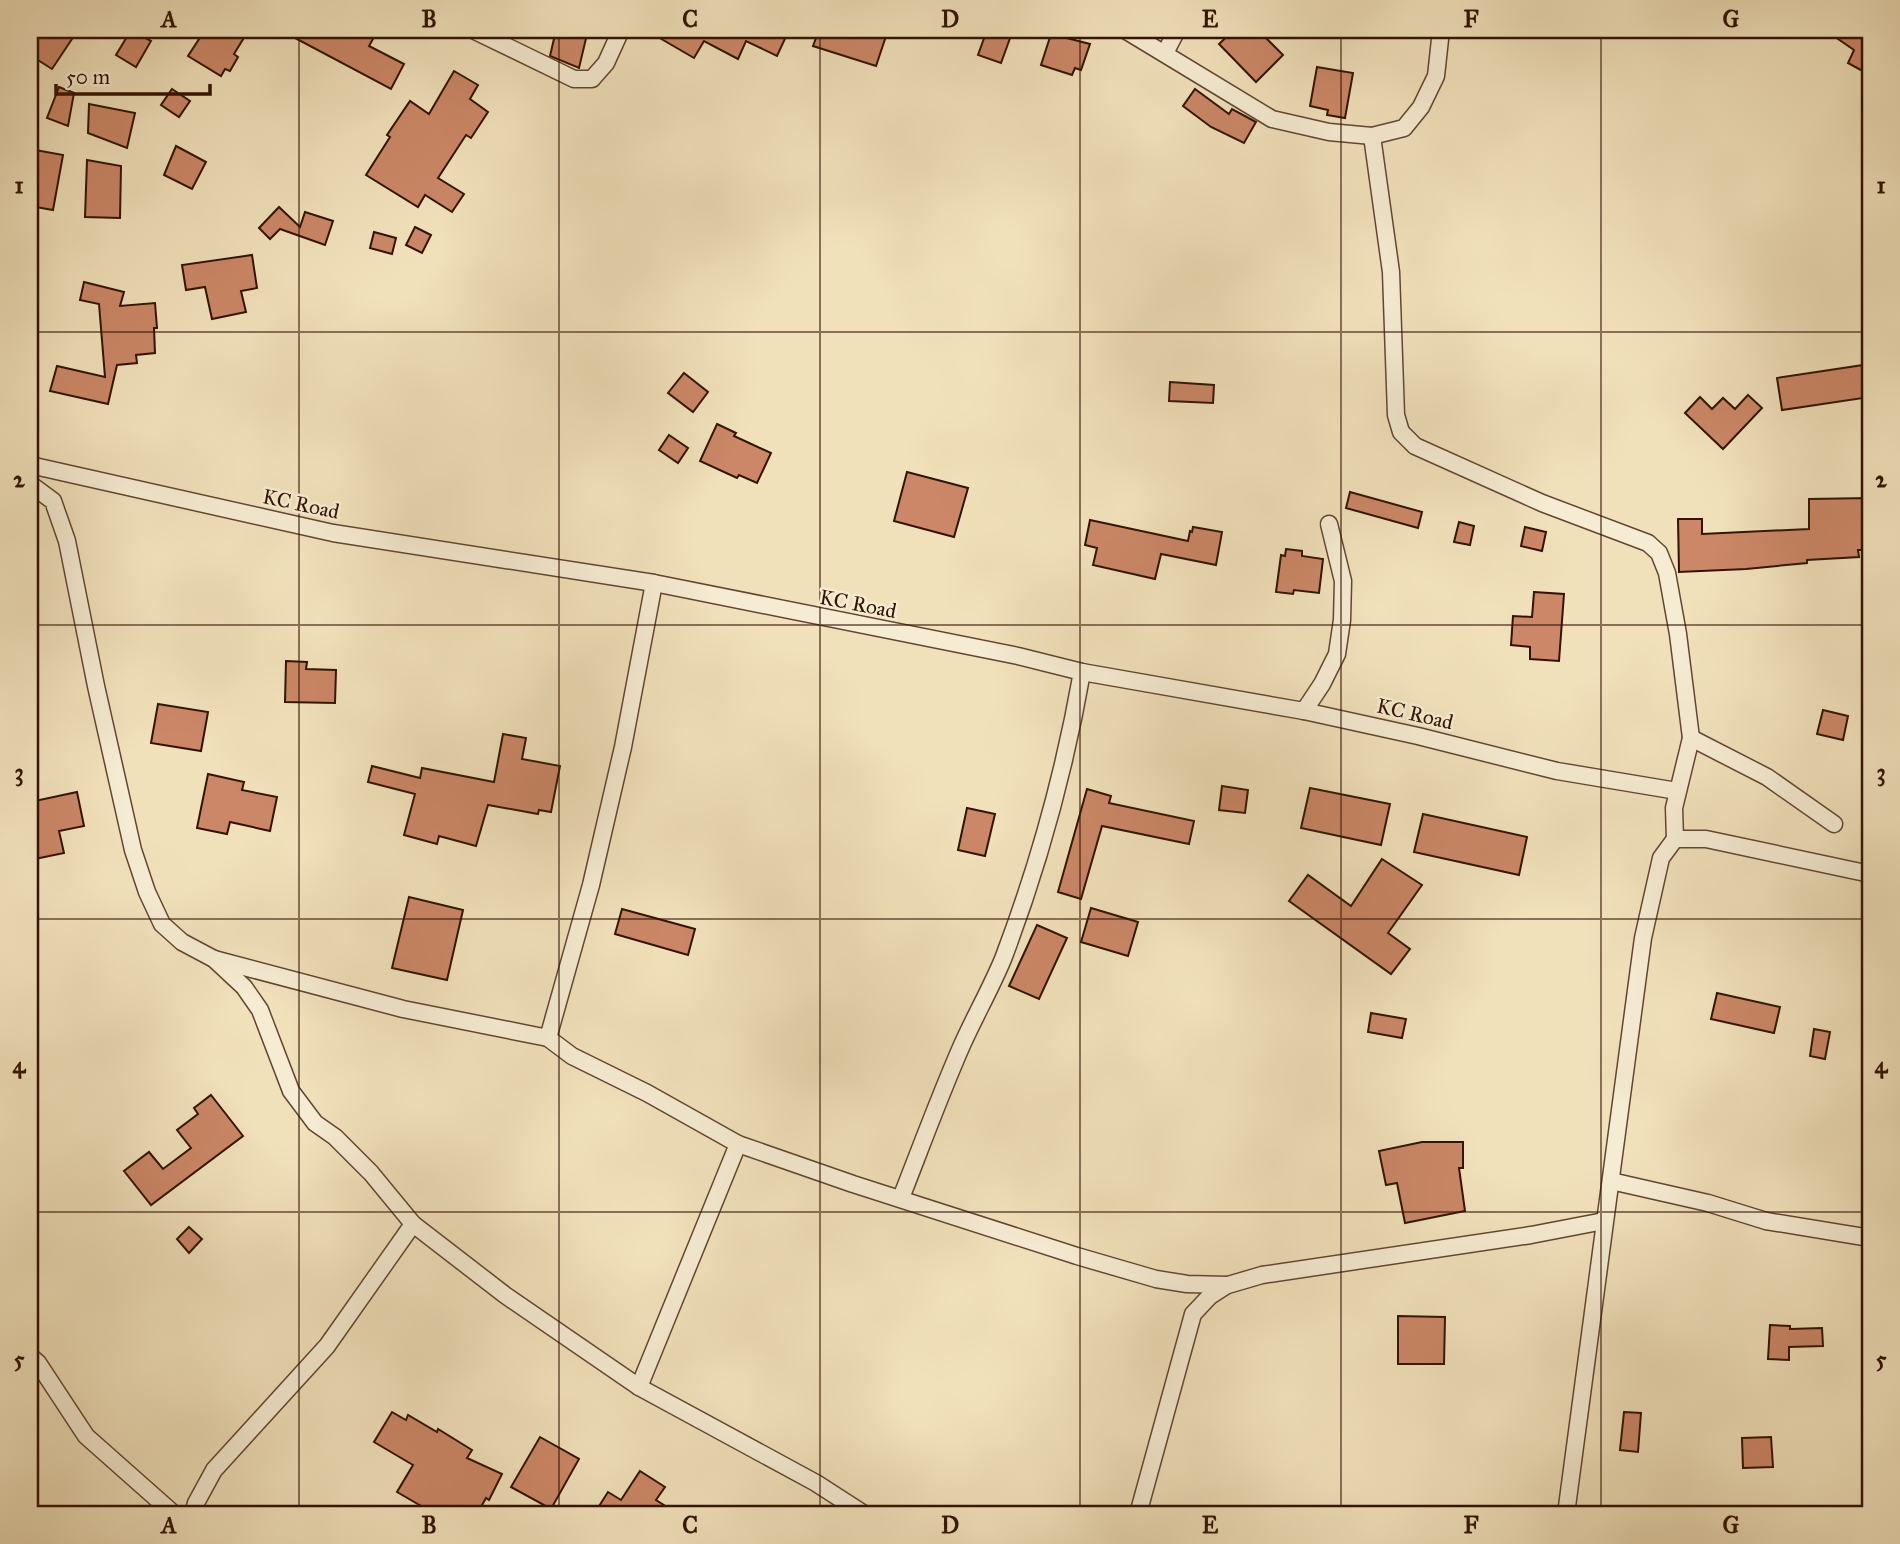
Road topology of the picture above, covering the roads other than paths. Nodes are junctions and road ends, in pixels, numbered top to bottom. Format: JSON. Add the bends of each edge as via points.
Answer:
{"nodes":[{"id":1,"x":473,"y":30,"type":"edge"},
{"id":2,"x":621,"y":30,"type":"edge"},
{"id":3,"x":1125,"y":30,"type":"edge"},
{"id":4,"x":1177,"y":30,"type":"edge"},
{"id":5,"x":1441,"y":30,"type":"edge"},
{"id":6,"x":1165,"y":53,"type":"junction"},
{"id":7,"x":1372,"y":136,"type":"junction"},
{"id":8,"x":30,"y":465,"type":"edge"},
{"id":9,"x":30,"y":484,"type":"edge"},
{"id":10,"x":1329,"y":524,"type":"dead end"},
{"id":11,"x":654,"y":583,"type":"junction"},
{"id":12,"x":1082,"y":672,"type":"junction"},
{"id":13,"x":1304,"y":711,"type":"junction"},
{"id":14,"x":1691,"y":738,"type":"junction"},
{"id":15,"x":1677,"y":790,"type":"junction"},
{"id":16,"x":1834,"y":824,"type":"dead end"},
{"id":17,"x":1675,"y":839,"type":"junction"},
{"id":18,"x":1870,"y":874,"type":"edge"},
{"id":19,"x":214,"y":959,"type":"junction"},
{"id":20,"x":548,"y":1038,"type":"junction"},
{"id":21,"x":738,"y":1144,"type":"junction"},
{"id":22,"x":1611,"y":1181,"type":"junction"},
{"id":23,"x":901,"y":1198,"type":"junction"},
{"id":24,"x":1604,"y":1221,"type":"junction"},
{"id":25,"x":413,"y":1224,"type":"junction"},
{"id":26,"x":1870,"y":1238,"type":"edge"},
{"id":27,"x":1228,"y":1285,"type":"junction"},
{"id":28,"x":30,"y":1356,"type":"edge"},
{"id":29,"x":639,"y":1387,"type":"junction"},
{"id":30,"x":174,"y":1514,"type":"edge"},
{"id":31,"x":193,"y":1514,"type":"edge"},
{"id":32,"x":864,"y":1514,"type":"edge"},
{"id":33,"x":1138,"y":1514,"type":"edge"},
{"id":34,"x":1566,"y":1514,"type":"edge"}],
"edges":[{"from":1,"to":2,"type":"street","via":[[574,79],[592,79],[606,63]]},
{"from":3,"to":6,"type":"street"},
{"from":4,"to":6,"type":"street"},
{"from":5,"to":7,"type":"street","via":[[1436,76],[1421,107],[1404,128]]},
{"from":6,"to":7,"type":"street","via":[[1272,119]]},
{"from":7,"to":14,"type":"street","via":[[1391,272],[1396,415],[1401,432],[1415,446],[1542,503],[1647,543],[1658,553],[1667,573],[1678,634]]},
{"from":8,"to":11,"type":"street","name":"KC Road","via":[[333,533]]},
{"from":9,"to":19,"type":"street","via":[[54,501],[67,541],[133,850],[147,892],[163,925],[182,942]]},
{"from":10,"to":13,"type":"street","via":[[1343,581],[1342,620],[1337,654]]},
{"from":11,"to":12,"type":"street","name":"KC Road"},
{"from":11,"to":20,"type":"street","via":[[618,772]]},
{"from":12,"to":13,"type":"street","name":"KC Road"},
{"from":12,"to":23,"type":"street","via":[[1059,778],[1002,960]]},
{"from":13,"to":15,"type":"street","name":"KC Road","via":[[1557,771]]},
{"from":14,"to":15,"type":"street"},
{"from":14,"to":16,"type":"street","via":[[1767,777]]},
{"from":15,"to":17,"type":"street"},
{"from":17,"to":18,"type":"street","via":[[1706,839]]},
{"from":17,"to":22,"type":"street","via":[[1661,858],[1643,938]]},
{"from":19,"to":20,"type":"street","via":[[403,1009]]},
{"from":19,"to":25,"type":"street","via":[[244,987],[260,1010],[291,1091],[315,1123],[371,1173]]},
{"from":20,"to":21,"type":"street","via":[[572,1056]]},
{"from":21,"to":23,"type":"street"},
{"from":21,"to":29,"type":"street"},
{"from":22,"to":24,"type":"street"},
{"from":22,"to":26,"type":"street","via":[[1766,1221]]},
{"from":23,"to":27,"type":"street","via":[[1156,1279]]},
{"from":24,"to":27,"type":"street","via":[[1262,1275]]},
{"from":24,"to":34,"type":"street"},
{"from":25,"to":29,"type":"street","via":[[505,1295]]},
{"from":25,"to":31,"type":"street","via":[[327,1346],[214,1470]]},
{"from":27,"to":33,"type":"street","via":[[1194,1314]]},
{"from":28,"to":30,"type":"street","via":[[86,1436]]},
{"from":29,"to":32,"type":"street"}]}
